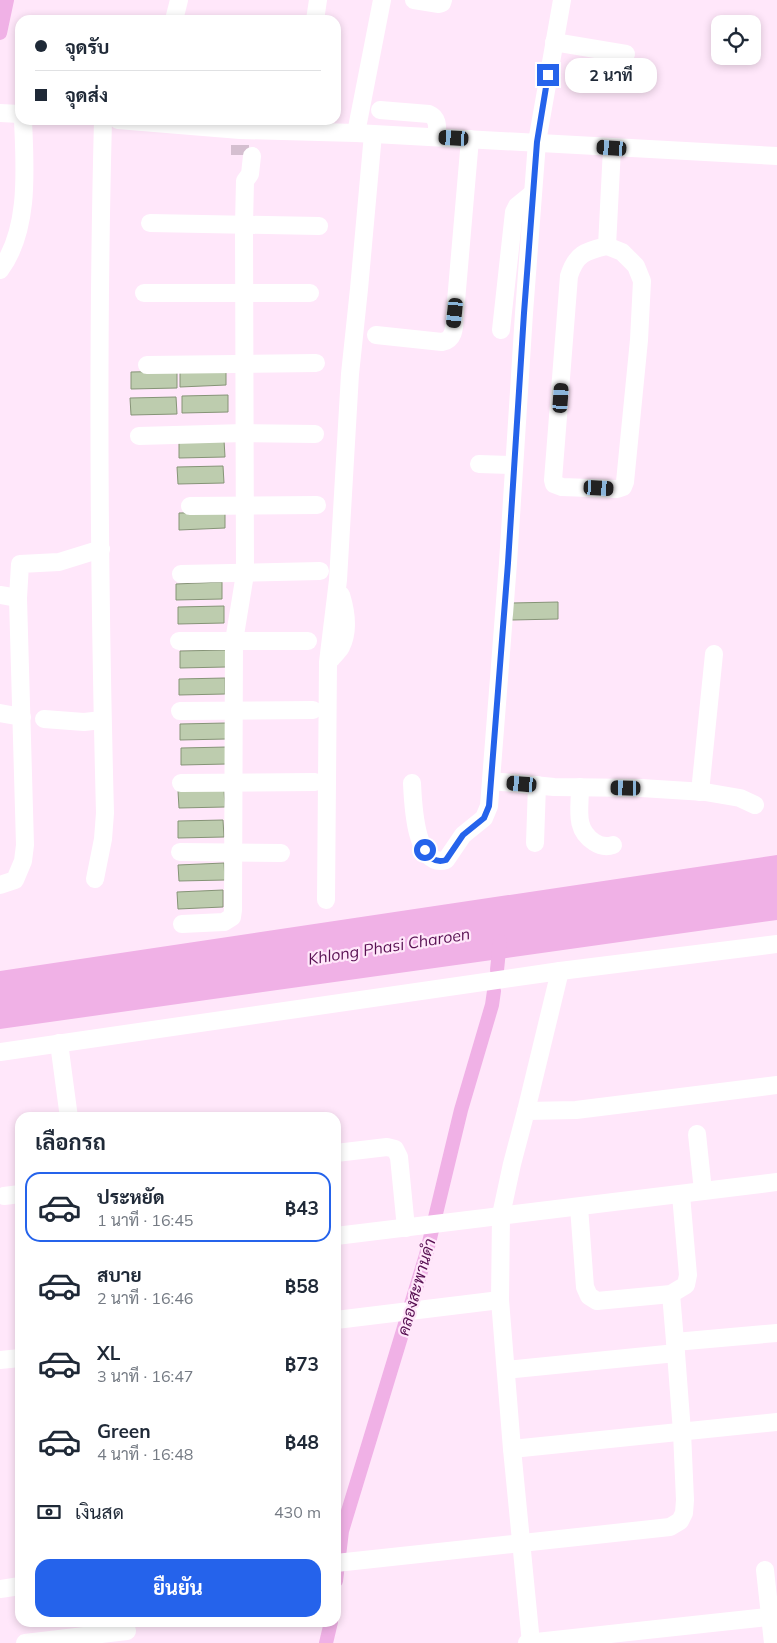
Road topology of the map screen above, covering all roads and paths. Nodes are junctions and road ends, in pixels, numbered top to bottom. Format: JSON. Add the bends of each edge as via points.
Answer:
{"nodes":[{"id":1,"x":180,"y":0,"type":"edge"},
{"id":2,"x":318,"y":0,"type":"edge"},
{"id":3,"x":382,"y":0,"type":"edge"},
{"id":4,"x":414,"y":0,"type":"edge"},
{"id":5,"x":443,"y":0,"type":"edge"},
{"id":6,"x":562,"y":0,"type":"edge"},
{"id":7,"x":176,"y":15,"type":"edge"},
{"id":8,"x":316,"y":15,"type":"edge"},
{"id":9,"x":554,"y":42,"type":"junction"},
{"id":10,"x":626,"y":54,"type":"dead end"},
{"id":11,"x":380,"y":110,"type":"dead end"},
{"id":12,"x":1,"y":113,"type":"edge"},
{"id":13,"x":15,"y":114,"type":"edge"},
{"id":14,"x":23,"y":125,"type":"edge"},
{"id":15,"x":103,"y":125,"type":"edge"},
{"id":16,"x":145,"y":125,"type":"edge"},
{"id":17,"x":297,"y":126,"type":"edge"},
{"id":18,"x":364,"y":134,"type":"junction"},
{"id":19,"x":437,"y":137,"type":"junction"},
{"id":20,"x":470,"y":139,"type":"junction"},
{"id":21,"x":537,"y":142,"type":"junction"},
{"id":22,"x":246,"y":144,"type":"junction"},
{"id":23,"x":612,"y":148,"type":"junction"},
{"id":24,"x":777,"y":156,"type":"edge"},
{"id":25,"x":533,"y":192,"type":"junction"},
{"id":26,"x":150,"y":223,"type":"dead end"},
{"id":27,"x":244,"y":224,"type":"junction"},
{"id":28,"x":319,"y":226,"type":"dead end"},
{"id":29,"x":607,"y":246,"type":"junction"},
{"id":30,"x":0,"y":270,"type":"edge"},
{"id":31,"x":310,"y":293,"type":"dead end"},
{"id":32,"x":144,"y":294,"type":"dead end"},
{"id":33,"x":245,"y":294,"type":"junction"},
{"id":34,"x":501,"y":330,"type":"dead end"},
{"id":35,"x":376,"y":334,"type":"dead end"},
{"id":36,"x":316,"y":363,"type":"dead end"},
{"id":37,"x":244,"y":364,"type":"junction"},
{"id":38,"x":147,"y":365,"type":"dead end"},
{"id":39,"x":244,"y":434,"type":"junction"},
{"id":40,"x":316,"y":434,"type":"dead end"},
{"id":41,"x":140,"y":436,"type":"dead end"},
{"id":42,"x":479,"y":464,"type":"dead end"},
{"id":43,"x":514,"y":465,"type":"junction"},
{"id":44,"x":244,"y":505,"type":"junction"},
{"id":45,"x":317,"y":505,"type":"dead end"},
{"id":46,"x":190,"y":506,"type":"dead end"},
{"id":47,"x":101,"y":549,"type":"junction"},
{"id":48,"x":320,"y":571,"type":"dead end"},
{"id":49,"x":181,"y":574,"type":"dead end"},
{"id":50,"x":245,"y":574,"type":"junction"},
{"id":51,"x":0,"y":595,"type":"edge"},
{"id":52,"x":18,"y":598,"type":"junction"},
{"id":53,"x":180,"y":641,"type":"dead end"},
{"id":54,"x":234,"y":641,"type":"junction"},
{"id":55,"x":308,"y":641,"type":"dead end"},
{"id":56,"x":714,"y":654,"type":"dead end"},
{"id":57,"x":313,"y":710,"type":"dead end"},
{"id":58,"x":180,"y":711,"type":"dead end"},
{"id":59,"x":234,"y":712,"type":"junction"},
{"id":60,"x":0,"y":713,"type":"edge"},
{"id":61,"x":22,"y":717,"type":"junction"},
{"id":62,"x":44,"y":719,"type":"dead end"},
{"id":63,"x":102,"y":720,"type":"junction"},
{"id":64,"x":491,"y":781,"type":"junction"},
{"id":65,"x":233,"y":782,"type":"junction"},
{"id":66,"x":315,"y":782,"type":"dead end"},
{"id":67,"x":412,"y":783,"type":"dead end"},
{"id":68,"x":181,"y":784,"type":"dead end"},
{"id":69,"x":537,"y":785,"type":"junction"},
{"id":70,"x":580,"y":787,"type":"junction"},
{"id":71,"x":700,"y":792,"type":"junction"},
{"id":72,"x":755,"y":805,"type":"dead end"},
{"id":73,"x":535,"y":843,"type":"dead end"},
{"id":74,"x":613,"y":845,"type":"dead end"},
{"id":75,"x":180,"y":852,"type":"dead end"},
{"id":76,"x":233,"y":852,"type":"junction"},
{"id":77,"x":281,"y":853,"type":"dead end"},
{"id":78,"x":95,"y":879,"type":"dead end"},
{"id":79,"x":0,"y":885,"type":"edge"},
{"id":80,"x":326,"y":900,"type":"dead end"},
{"id":81,"x":182,"y":924,"type":"dead end"},
{"id":82,"x":777,"y":944,"type":"edge"},
{"id":83,"x":560,"y":971,"type":"junction"},
{"id":84,"x":59,"y":1043,"type":"junction"},
{"id":85,"x":0,"y":1052,"type":"edge"},
{"id":86,"x":777,"y":1085,"type":"edge"},
{"id":87,"x":526,"y":1110,"type":"junction"},
{"id":88,"x":67,"y":1112,"type":"edge"},
{"id":89,"x":697,"y":1134,"type":"dead end"},
{"id":90,"x":341,"y":1152,"type":"edge"},
{"id":91,"x":777,"y":1182,"type":"edge"},
{"id":92,"x":703,"y":1191,"type":"junction"},
{"id":93,"x":681,"y":1195,"type":"junction"},
{"id":94,"x":579,"y":1207,"type":"junction"},
{"id":95,"x":501,"y":1216,"type":"junction"},
{"id":96,"x":414,"y":1227,"type":"junction"},
{"id":97,"x":341,"y":1235,"type":"edge"},
{"id":98,"x":671,"y":1294,"type":"junction"},
{"id":99,"x":500,"y":1300,"type":"junction"},
{"id":100,"x":341,"y":1319,"type":"edge"},
{"id":101,"x":777,"y":1333,"type":"edge"},
{"id":102,"x":676,"y":1348,"type":"junction"},
{"id":103,"x":15,"y":1358,"type":"edge"},
{"id":104,"x":0,"y":1360,"type":"edge"},
{"id":105,"x":506,"y":1370,"type":"junction"},
{"id":106,"x":777,"y":1422,"type":"edge"},
{"id":107,"x":682,"y":1432,"type":"junction"},
{"id":108,"x":512,"y":1448,"type":"junction"},
{"id":109,"x":520,"y":1542,"type":"junction"},
{"id":110,"x":344,"y":1562,"type":"edge"},
{"id":111,"x":765,"y":1570,"type":"dead end"},
{"id":112,"x":15,"y":1587,"type":"edge"},
{"id":113,"x":0,"y":1589,"type":"edge"},
{"id":114,"x":773,"y":1616,"type":"edge"},
{"id":115,"x":128,"y":1632,"type":"edge"},
{"id":116,"x":25,"y":1643,"type":"edge"},
{"id":117,"x":527,"y":1643,"type":"edge"},
{"id":118,"x":531,"y":1643,"type":"edge"},
{"id":119,"x":773,"y":1643,"type":"edge"}],
"edges":[{"from":1,"to":7,"type":"street"},
{"from":2,"to":8,"type":"street"},
{"from":3,"to":18,"type":"street"},
{"from":4,"to":5,"type":"street","via":[[439,4]]},
{"from":6,"to":9,"type":"street"},
{"from":9,"to":10,"type":"street"},
{"from":9,"to":21,"type":"street"},
{"from":11,"to":19,"type":"street","via":[[434,116]]},
{"from":12,"to":13,"type":"street"},
{"from":14,"to":30,"type":"street","via":[[25,175],[22,209],[15,242]]},
{"from":15,"to":47,"type":"street"},
{"from":16,"to":22,"type":"street"},
{"from":17,"to":18,"type":"street"},
{"from":17,"to":22,"type":"street"},
{"from":18,"to":19,"type":"street"},
{"from":18,"to":80,"type":"street","via":[[359,289],[350,374],[338,580],[328,662]]},
{"from":19,"to":20,"type":"street"},
{"from":20,"to":21,"type":"street"},
{"from":20,"to":35,"type":"street","via":[[451,338],[442,342]]},
{"from":21,"to":23,"type":"street"},
{"from":21,"to":25,"type":"street"},
{"from":22,"to":27,"type":"street","via":[[239,174],[245,181]]},
{"from":23,"to":24,"type":"street"},
{"from":23,"to":29,"type":"street"},
{"from":25,"to":34,"type":"street","via":[[514,212]]},
{"from":25,"to":43,"type":"street"},
{"from":26,"to":27,"type":"street"},
{"from":27,"to":28,"type":"street"},
{"from":27,"to":33,"type":"street"},
{"from":29,"to":29,"type":"street","via":[[588,250],[579,257],[569,276],[553,480],[554,484],[562,486],[617,489],[625,482],[642,281],[636,266],[622,252]]},
{"from":31,"to":33,"type":"street"},
{"from":32,"to":33,"type":"street"},
{"from":33,"to":37,"type":"street"},
{"from":36,"to":37,"type":"street"},
{"from":37,"to":38,"type":"street"},
{"from":37,"to":39,"type":"street"},
{"from":39,"to":40,"type":"street"},
{"from":39,"to":41,"type":"street"},
{"from":39,"to":44,"type":"street"},
{"from":42,"to":43,"type":"street"},
{"from":43,"to":64,"type":"street"},
{"from":44,"to":45,"type":"street"},
{"from":44,"to":46,"type":"street"},
{"from":44,"to":50,"type":"street"},
{"from":47,"to":52,"type":"street","via":[[58,562],[20,564]]},
{"from":47,"to":63,"type":"street"},
{"from":48,"to":50,"type":"street"},
{"from":49,"to":50,"type":"street"},
{"from":50,"to":54,"type":"street"},
{"from":51,"to":52,"type":"street"},
{"from":52,"to":61,"type":"street"},
{"from":53,"to":54,"type":"street"},
{"from":54,"to":55,"type":"street"},
{"from":54,"to":59,"type":"street"},
{"from":56,"to":71,"type":"street"},
{"from":57,"to":59,"type":"street"},
{"from":58,"to":59,"type":"street"},
{"from":59,"to":65,"type":"street"},
{"from":60,"to":61,"type":"street"},
{"from":61,"to":79,"type":"street","via":[[23,861],[15,880]]},
{"from":62,"to":63,"type":"street"},
{"from":63,"to":78,"type":"street","via":[[105,813]]},
{"from":64,"to":67,"type":"street","via":[[489,806],[484,818],[463,835],[446,860],[441,861],[429,858],[420,838]]},
{"from":64,"to":69,"type":"street"},
{"from":65,"to":66,"type":"street"},
{"from":65,"to":68,"type":"street"},
{"from":65,"to":76,"type":"street"},
{"from":69,"to":70,"type":"street"},
{"from":69,"to":73,"type":"street"},
{"from":70,"to":71,"type":"street"},
{"from":70,"to":74,"type":"street","via":[[581,830],[598,844]]},
{"from":71,"to":72,"type":"street","via":[[740,798]]},
{"from":75,"to":76,"type":"street"},
{"from":76,"to":77,"type":"street"},
{"from":76,"to":81,"type":"street","via":[[232,917],[224,922]]},
{"from":82,"to":83,"type":"street"},
{"from":83,"to":84,"type":"street"},
{"from":83,"to":87,"type":"street"},
{"from":84,"to":85,"type":"street"},
{"from":84,"to":88,"type":"street"},
{"from":86,"to":87,"type":"street","via":[[576,1110]]},
{"from":87,"to":95,"type":"street"},
{"from":89,"to":92,"type":"street"},
{"from":90,"to":96,"type":"street","via":[[387,1147],[395,1149]]},
{"from":91,"to":92,"type":"street"},
{"from":92,"to":93,"type":"street"},
{"from":93,"to":94,"type":"street"},
{"from":93,"to":98,"type":"street","via":[[688,1274],[686,1284]]},
{"from":94,"to":95,"type":"street"},
{"from":94,"to":98,"type":"street","via":[[585,1287],[589,1296],[597,1301]]},
{"from":95,"to":96,"type":"street"},
{"from":95,"to":99,"type":"street"},
{"from":96,"to":97,"type":"street"},
{"from":98,"to":102,"type":"street"},
{"from":99,"to":100,"type":"street"},
{"from":99,"to":105,"type":"street"},
{"from":101,"to":102,"type":"street"},
{"from":102,"to":105,"type":"street"},
{"from":102,"to":107,"type":"street"},
{"from":103,"to":104,"type":"street"},
{"from":105,"to":108,"type":"street"},
{"from":106,"to":107,"type":"street"},
{"from":107,"to":108,"type":"street"},
{"from":107,"to":109,"type":"street","via":[[685,1500],[680,1521],[670,1527]]},
{"from":108,"to":109,"type":"street"},
{"from":109,"to":110,"type":"street"},
{"from":109,"to":118,"type":"street"},
{"from":111,"to":114,"type":"street"},
{"from":112,"to":113,"type":"street"},
{"from":114,"to":118,"type":"street"},
{"from":114,"to":119,"type":"street"},
{"from":115,"to":116,"type":"street"},
{"from":117,"to":118,"type":"street"}]}
